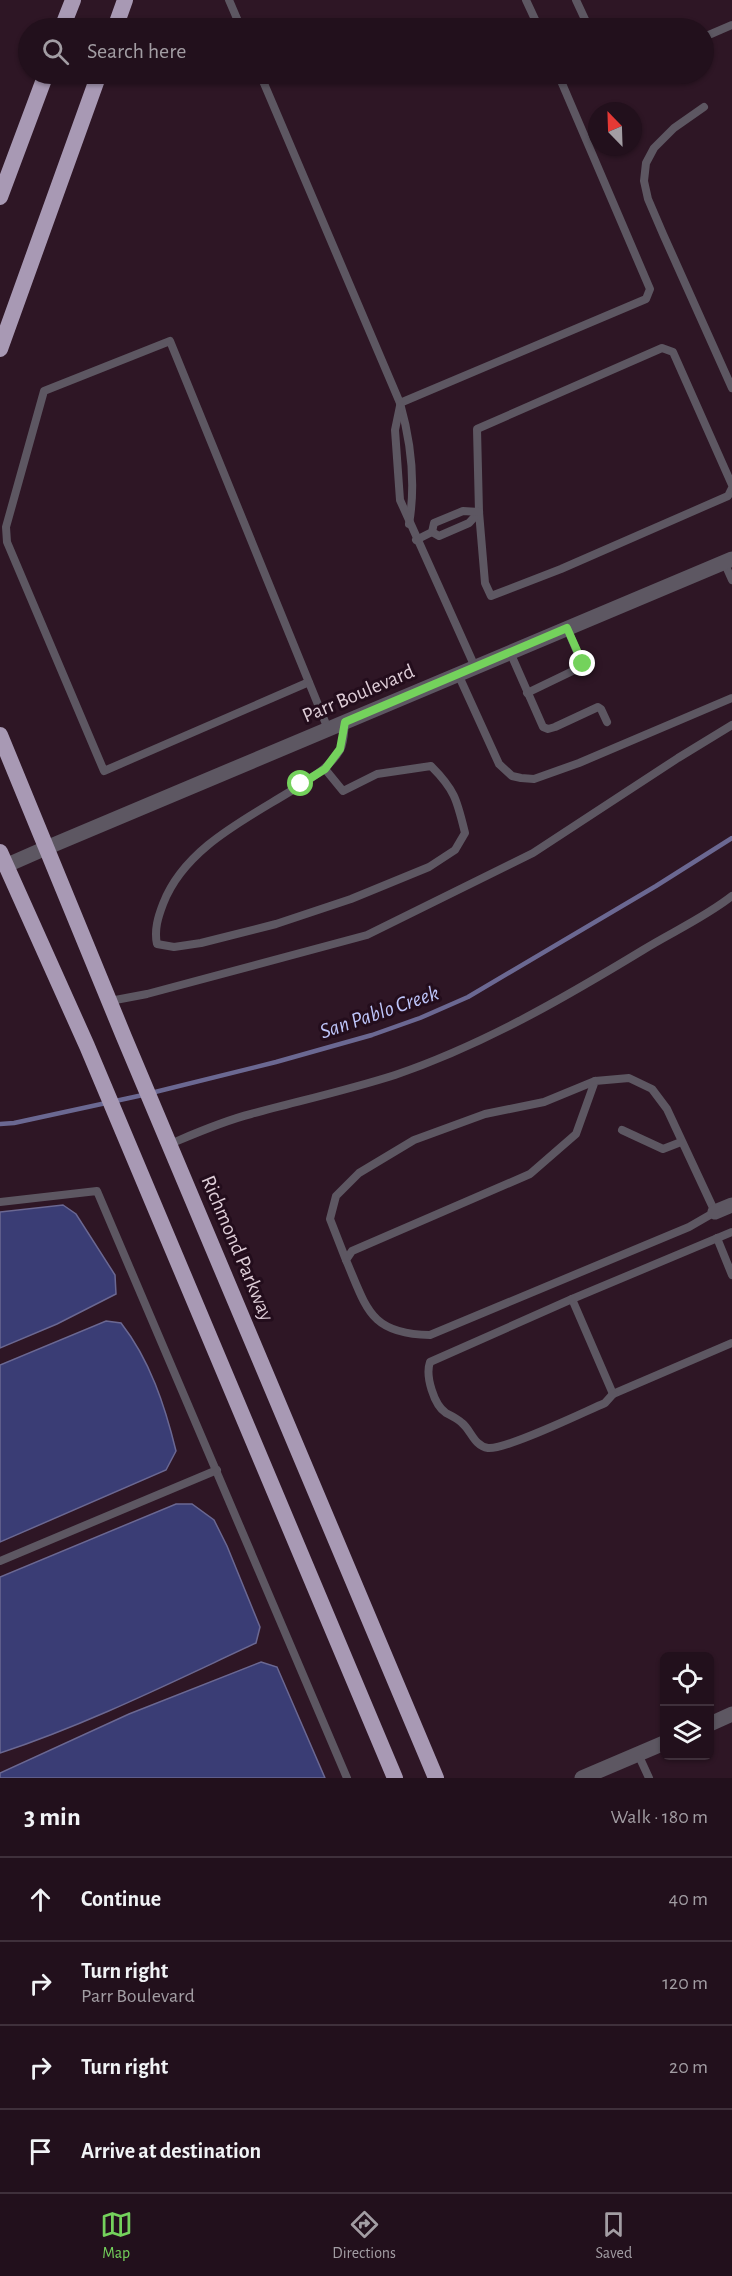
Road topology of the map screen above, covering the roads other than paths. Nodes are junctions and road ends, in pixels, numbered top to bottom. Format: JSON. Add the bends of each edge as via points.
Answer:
{"nodes":[{"id":1,"x":73,"y":0,"type":"edge"},
{"id":2,"x":125,"y":0,"type":"edge"},
{"id":3,"x":229,"y":0,"type":"edge"},
{"id":4,"x":526,"y":0,"type":"edge"},
{"id":5,"x":576,"y":0,"type":"edge"},
{"id":6,"x":66,"y":18,"type":"edge"},
{"id":7,"x":119,"y":18,"type":"edge"},
{"id":8,"x":237,"y":18,"type":"edge"},
{"id":9,"x":534,"y":18,"type":"edge"},
{"id":10,"x":584,"y":18,"type":"edge"},
{"id":11,"x":732,"y":25,"type":"edge"},
{"id":12,"x":714,"y":32,"type":"edge"},
{"id":13,"x":42,"y":84,"type":"edge"},
{"id":14,"x":95,"y":84,"type":"edge"},
{"id":15,"x":265,"y":84,"type":"edge"},
{"id":16,"x":562,"y":84,"type":"edge"},
{"id":17,"x":704,"y":107,"type":"dead end"},
{"id":18,"x":0,"y":197,"type":"edge"},
{"id":19,"x":0,"y":349,"type":"edge"},
{"id":20,"x":732,"y":361,"type":"edge"},
{"id":21,"x":722,"y":366,"type":"junction"},
{"id":22,"x":732,"y":388,"type":"edge"},
{"id":23,"x":400,"y":403,"type":"junction"},
{"id":24,"x":732,"y":486,"type":"edge"},
{"id":25,"x":479,"y":512,"type":"junction"},
{"id":26,"x":409,"y":524,"type":"junction"},
{"id":27,"x":432,"y":532,"type":"junction"},
{"id":28,"x":416,"y":540,"type":"junction"},
{"id":29,"x":728,"y":560,"type":"edge"},
{"id":30,"x":732,"y":580,"type":"edge"},
{"id":31,"x":567,"y":628,"type":"junction"},
{"id":32,"x":510,"y":652,"type":"junction"},
{"id":33,"x":475,"y":667,"type":"junction"},
{"id":34,"x":458,"y":674,"type":"junction"},
{"id":35,"x":309,"y":682,"type":"junction"},
{"id":36,"x":527,"y":693,"type":"junction"},
{"id":37,"x":732,"y":698,"type":"edge"},
{"id":38,"x":345,"y":722,"type":"junction"},
{"id":39,"x":607,"y":722,"type":"dead end"},
{"id":40,"x":732,"y":725,"type":"edge"},
{"id":41,"x":328,"y":729,"type":"junction"},
{"id":42,"x":0,"y":735,"type":"edge"},
{"id":43,"x":325,"y":769,"type":"junction"},
{"id":44,"x":46,"y":848,"type":"junction"},
{"id":45,"x":2,"y":862,"type":"edge"},
{"id":46,"x":732,"y":896,"type":"edge"},
{"id":47,"x":110,"y":1002,"type":"junction"},
{"id":48,"x":595,"y":1081,"type":"junction"},
{"id":49,"x":622,"y":1130,"type":"dead end"},
{"id":50,"x":681,"y":1142,"type":"junction"},
{"id":51,"x":170,"y":1144,"type":"junction"},
{"id":52,"x":0,"y":1202,"type":"edge"},
{"id":53,"x":732,"y":1205,"type":"edge"},
{"id":54,"x":715,"y":1212,"type":"junction"},
{"id":55,"x":732,"y":1232,"type":"edge"},
{"id":56,"x":717,"y":1238,"type":"junction"},
{"id":57,"x":346,"y":1260,"type":"junction"},
{"id":58,"x":732,"y":1275,"type":"edge"},
{"id":59,"x":572,"y":1299,"type":"junction"},
{"id":60,"x":732,"y":1343,"type":"edge"},
{"id":61,"x":613,"y":1394,"type":"junction"},
{"id":62,"x":218,"y":1470,"type":"junction"},
{"id":63,"x":0,"y":1561,"type":"edge"},
{"id":64,"x":732,"y":1714,"type":"edge"},
{"id":65,"x":714,"y":1722,"type":"edge"},
{"id":66,"x":660,"y":1745,"type":"edge"},
{"id":67,"x":638,"y":1754,"type":"junction"},
{"id":68,"x":347,"y":1778,"type":"edge"},
{"id":69,"x":394,"y":1778,"type":"edge"},
{"id":70,"x":436,"y":1778,"type":"edge"},
{"id":71,"x":582,"y":1778,"type":"edge"},
{"id":72,"x":649,"y":1778,"type":"edge"}],
"edges":[{"from":1,"to":6,"type":"highway"},
{"from":2,"to":7,"type":"highway"},
{"from":3,"to":8,"type":"lane"},
{"from":4,"to":9,"type":"lane"},
{"from":5,"to":10,"type":"lane"},
{"from":11,"to":12,"type":"lane"},
{"from":13,"to":18,"type":"highway"},
{"from":14,"to":19,"type":"highway"},
{"from":15,"to":23,"type":"lane"},
{"from":16,"to":23,"type":"lane","via":[[650,289],[646,299]]},
{"from":17,"to":21,"type":"lane","via":[[654,148],[646,164],[644,181],[648,199]]},
{"from":20,"to":21,"type":"lane"},
{"from":21,"to":22,"type":"lane"},
{"from":23,"to":26,"type":"lane","via":[[407,430],[413,497]]},
{"from":23,"to":26,"type":"lane","via":[[395,430],[399,490]]},
{"from":24,"to":25,"type":"lane","via":[[728,496],[491,596],[485,583]]},
{"from":24,"to":25,"type":"lane","via":[[673,352],[662,348],[477,429]]},
{"from":25,"to":27,"type":"lane","via":[[469,523],[439,536]]},
{"from":25,"to":27,"type":"lane","via":[[463,511],[434,524]]},
{"from":26,"to":28,"type":"lane"},
{"from":27,"to":28,"type":"lane"},
{"from":28,"to":33,"type":"lane"},
{"from":29,"to":30,"type":"lane"},
{"from":29,"to":31,"type":"street","name":"Parr Boulevard"},
{"from":31,"to":32,"type":"street","name":"Parr Boulevard"},
{"from":31,"to":36,"type":"lane","via":[[583,666]]},
{"from":32,"to":33,"type":"street","name":"Parr Boulevard"},
{"from":32,"to":36,"type":"lane"},
{"from":33,"to":34,"type":"street","name":"Parr Boulevard"},
{"from":34,"to":37,"type":"lane","via":[[499,764],[512,776],[521,778],[534,778],[579,763]]},
{"from":34,"to":38,"type":"street","name":"Parr Boulevard"},
{"from":35,"to":35,"type":"lane","via":[[170,341],[44,391],[6,527],[8,542],[104,771]]},
{"from":35,"to":41,"type":"lane"},
{"from":36,"to":39,"type":"lane","via":[[543,728],[555,727],[598,707]]},
{"from":38,"to":41,"type":"street","name":"Parr Boulevard"},
{"from":38,"to":43,"type":"lane","via":[[340,749]]},
{"from":40,"to":47,"type":"lane","via":[[533,853],[367,934]]},
{"from":41,"to":44,"type":"street","name":"Parr Boulevard"},
{"from":42,"to":44,"type":"highway","name":"Richmond Parkway"},
{"from":43,"to":43,"type":"lane","via":[[220,836],[191,860],[169,889],[155,934],[157,944],[174,947],[212,940],[351,899],[429,867],[455,850],[465,833],[449,784],[430,766],[377,774],[343,791]]},
{"from":44,"to":45,"type":"street","name":"Parr Boulevard"},
{"from":44,"to":47,"type":"highway","name":"Richmond Parkway"},
{"from":45,"to":69,"type":"highway","via":[[87,1046]]},
{"from":46,"to":51,"type":"lane","via":[[609,972],[497,1033],[396,1074],[250,1114]]},
{"from":47,"to":51,"type":"highway","name":"Richmond Parkway"},
{"from":48,"to":50,"type":"lane","via":[[629,1078],[652,1089],[667,1109]]},
{"from":48,"to":57,"type":"lane","via":[[576,1134],[530,1174],[352,1251]]},
{"from":48,"to":57,"type":"lane","via":[[544,1102],[485,1114],[414,1140],[359,1173],[336,1196],[330,1219]]},
{"from":49,"to":50,"type":"lane","via":[[663,1149]]},
{"from":50,"to":54,"type":"lane"},
{"from":51,"to":70,"type":"highway","name":"Richmond Parkway"},
{"from":52,"to":62,"type":"lane","via":[[97,1191]]},
{"from":53,"to":54,"type":"street"},
{"from":54,"to":57,"type":"lane","via":[[689,1227],[430,1335],[409,1335],[376,1320],[366,1308]]},
{"from":55,"to":56,"type":"lane"},
{"from":56,"to":58,"type":"lane"},
{"from":56,"to":59,"type":"lane"},
{"from":59,"to":61,"type":"lane"},
{"from":59,"to":61,"type":"lane","via":[[430,1362],[428,1373],[436,1398],[441,1409],[464,1423],[476,1442],[488,1448],[510,1444],[595,1407]]},
{"from":60,"to":61,"type":"lane"},
{"from":62,"to":63,"type":"lane"},
{"from":62,"to":68,"type":"lane"},
{"from":64,"to":65,"type":"street"},
{"from":66,"to":67,"type":"street"},
{"from":67,"to":71,"type":"street"},
{"from":67,"to":72,"type":"lane"}]}
